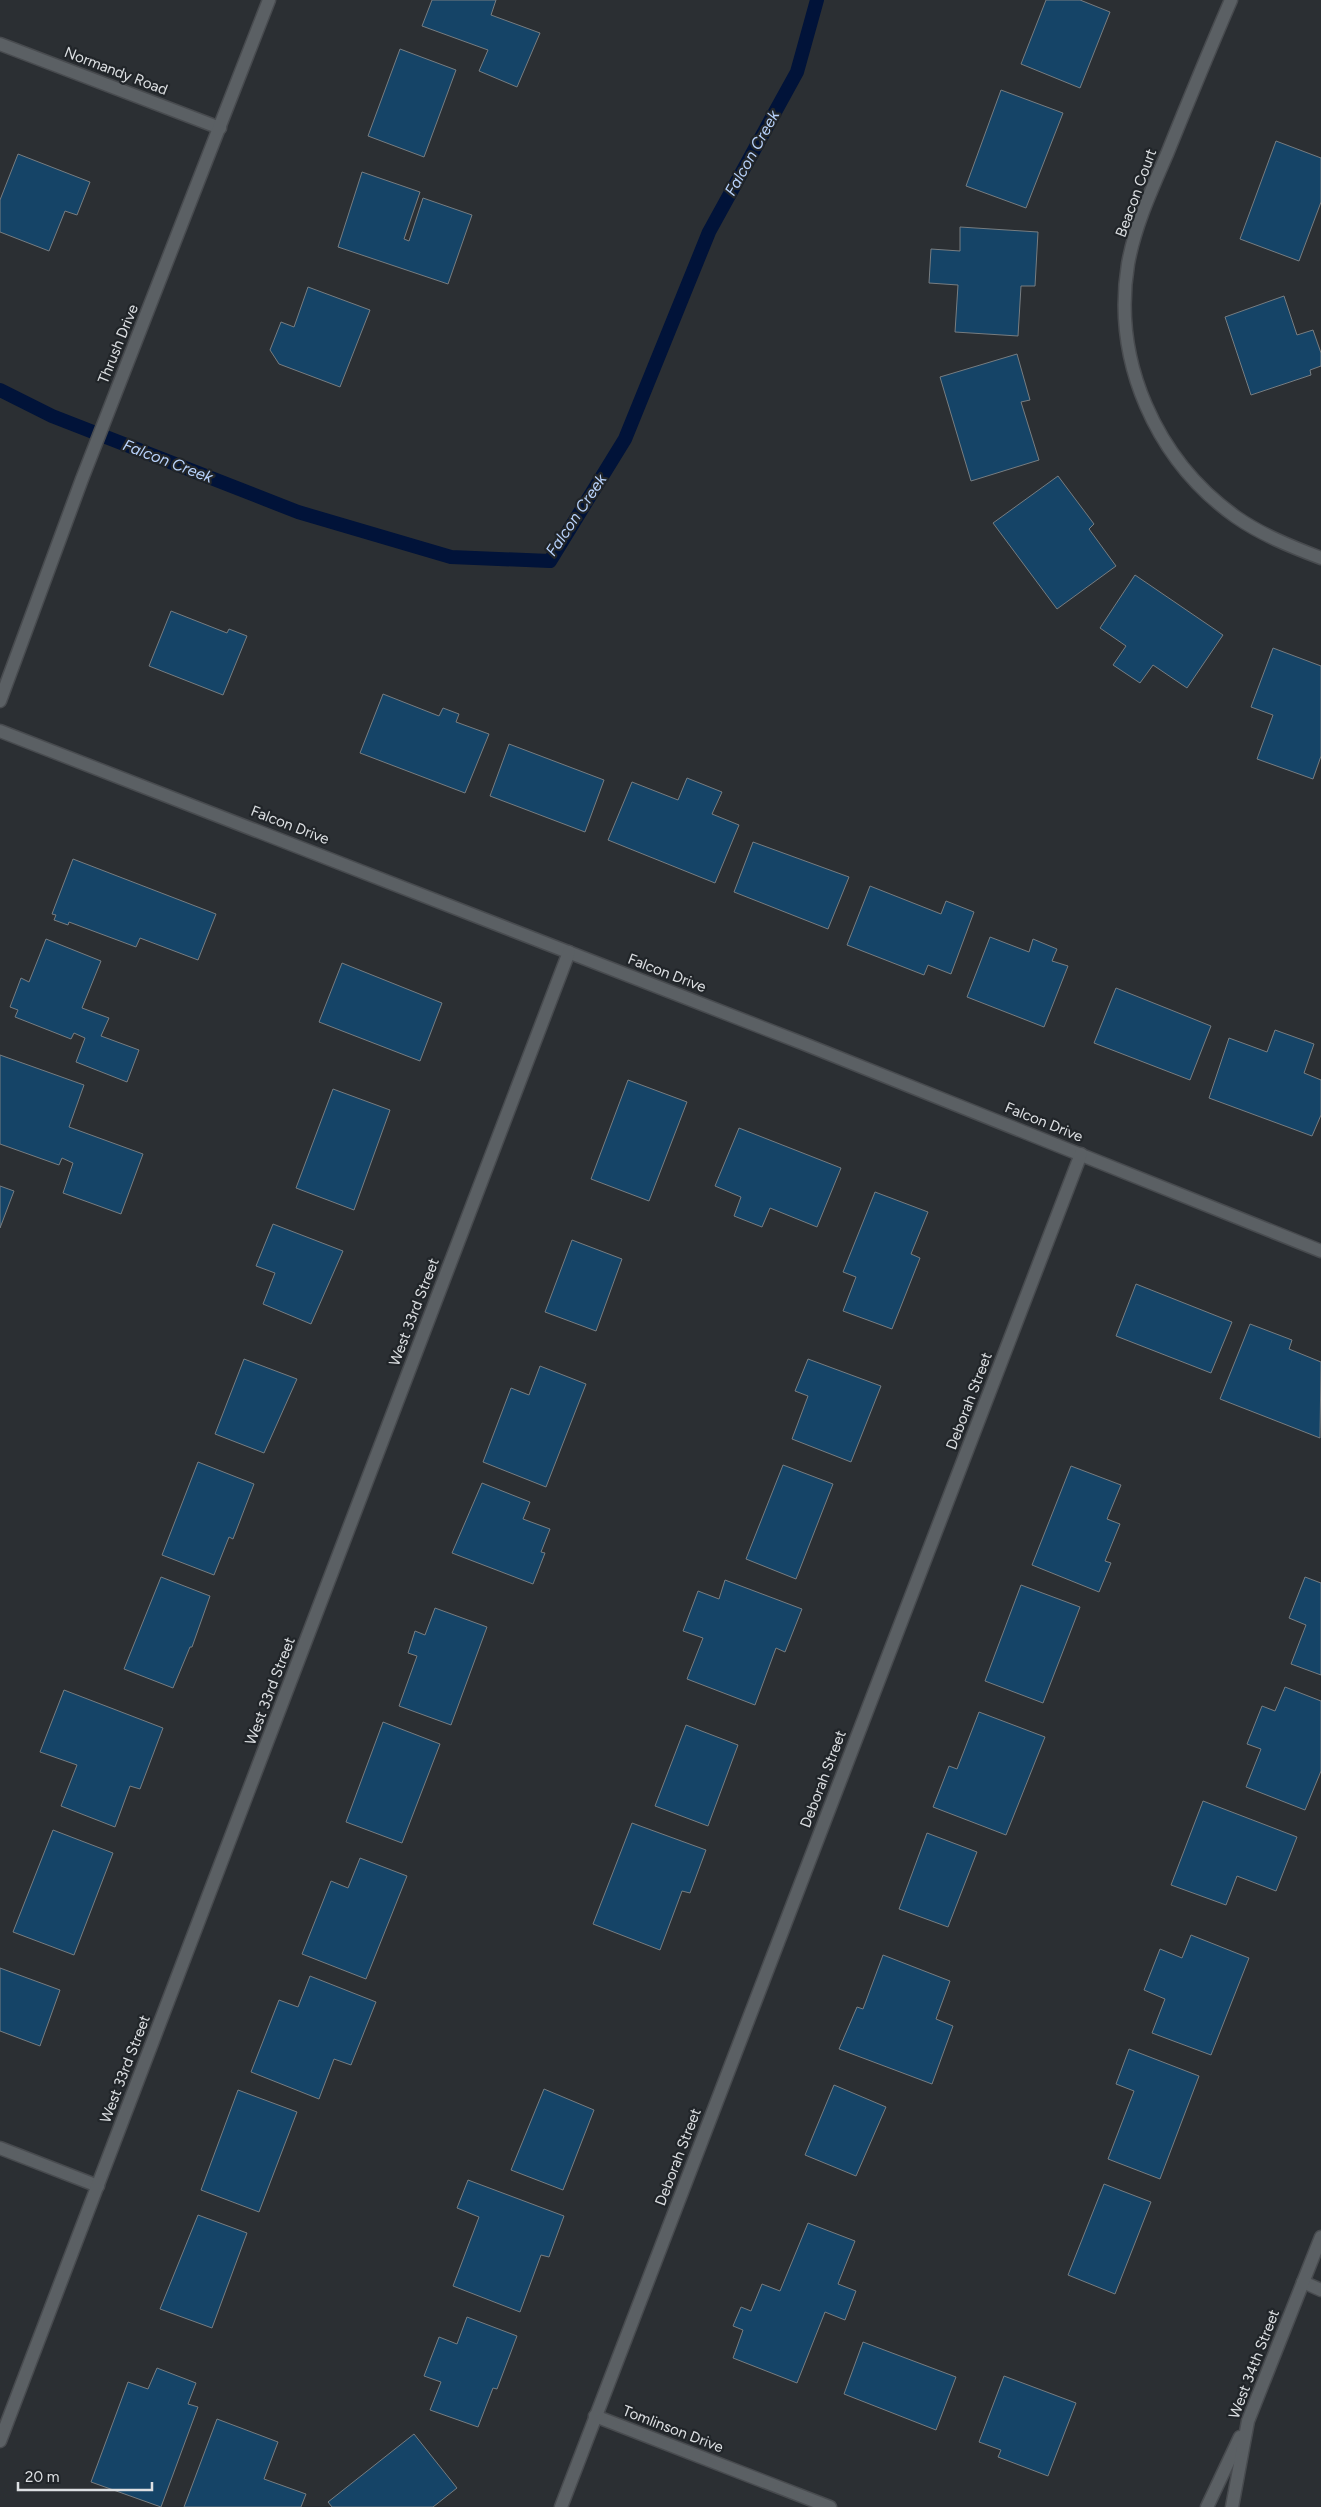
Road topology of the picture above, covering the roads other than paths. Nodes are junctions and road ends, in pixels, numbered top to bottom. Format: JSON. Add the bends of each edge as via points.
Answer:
{"nodes":[{"id":1,"x":269,"y":0,"type":"edge"},
{"id":2,"x":1230,"y":0,"type":"edge"},
{"id":3,"x":0,"y":44,"type":"edge"},
{"id":4,"x":220,"y":128,"type":"junction"},
{"id":5,"x":1321,"y":558,"type":"edge"},
{"id":6,"x":0,"y":701,"type":"edge"},
{"id":7,"x":0,"y":731,"type":"edge"},
{"id":8,"x":569,"y":952,"type":"junction"},
{"id":9,"x":1081,"y":1154,"type":"junction"},
{"id":10,"x":1321,"y":1251,"type":"edge"},
{"id":11,"x":0,"y":2148,"type":"edge"},
{"id":12,"x":98,"y":2186,"type":"junction"},
{"id":13,"x":1321,"y":2237,"type":"edge"},
{"id":14,"x":1303,"y":2282,"type":"junction"},
{"id":15,"x":1321,"y":2290,"type":"edge"},
{"id":16,"x":595,"y":2416,"type":"junction"},
{"id":17,"x":1248,"y":2421,"type":"junction"},
{"id":18,"x":0,"y":2441,"type":"edge"},
{"id":19,"x":561,"y":2507,"type":"edge"},
{"id":20,"x":830,"y":2507,"type":"edge"},
{"id":21,"x":1207,"y":2507,"type":"edge"},
{"id":22,"x":1232,"y":2507,"type":"edge"}],
"edges":[{"from":1,"to":4,"type":"street","name":"Thrush Drive"},
{"from":2,"to":5,"type":"street","name":"Beacon Court","via":[[1138,224],[1128,264],[1124,326],[1127,346],[1145,406],[1177,460],[1192,477],[1243,521],[1272,538]]},
{"from":3,"to":4,"type":"street","name":"Normandy Road"},
{"from":4,"to":6,"type":"street","name":"Thrush Drive","via":[[82,479]]},
{"from":7,"to":8,"type":"street","name":"Falcon Drive"},
{"from":8,"to":9,"type":"street","name":"Falcon Drive"},
{"from":8,"to":12,"type":"street","name":"West 33rd Street"},
{"from":9,"to":10,"type":"street","name":"Falcon Drive"},
{"from":9,"to":16,"type":"street","name":"Deborah Street"},
{"from":11,"to":12,"type":"street"},
{"from":12,"to":18,"type":"street","name":"West 33rd Street"},
{"from":13,"to":14,"type":"street","name":"West 34th Street"},
{"from":14,"to":15,"type":"street"},
{"from":14,"to":17,"type":"street","name":"West 34th Street"},
{"from":16,"to":19,"type":"street"},
{"from":16,"to":20,"type":"street","name":"Tomlinson Drive"},
{"from":17,"to":21,"type":"street"},
{"from":17,"to":22,"type":"street","name":"West 34th Street"}]}
